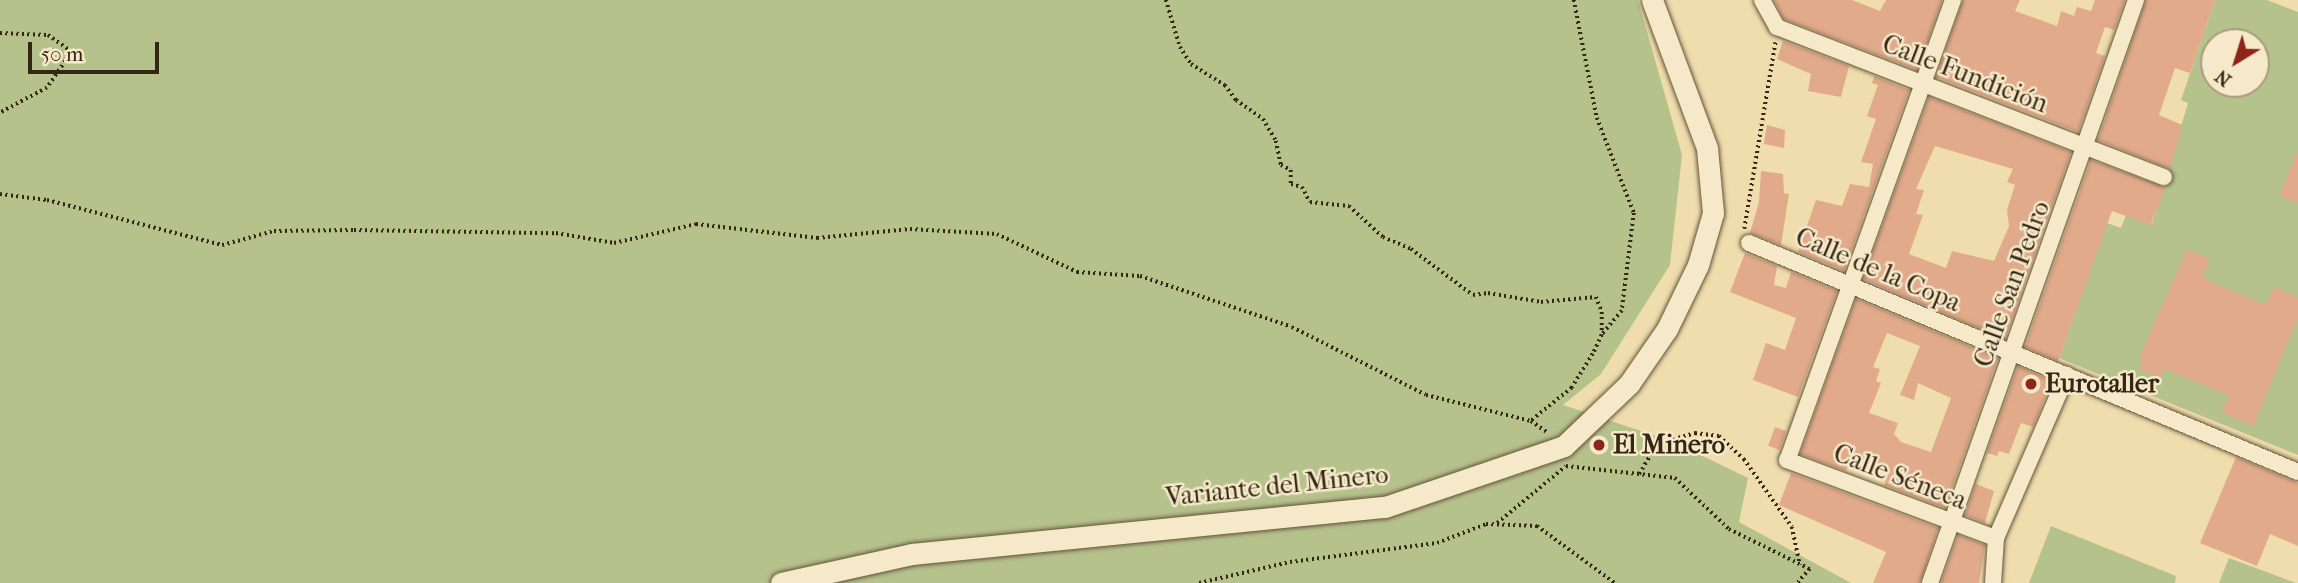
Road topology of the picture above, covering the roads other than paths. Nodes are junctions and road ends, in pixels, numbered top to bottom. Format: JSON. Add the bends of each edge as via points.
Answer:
{"nodes":[{"id":1,"x":1652,"y":0,"type":"edge"},
{"id":2,"x":1762,"y":0,"type":"edge"},
{"id":3,"x":1954,"y":0,"type":"edge"},
{"id":4,"x":2136,"y":0,"type":"edge"},
{"id":5,"x":1924,"y":83,"type":"junction"},
{"id":6,"x":2086,"y":148,"type":"junction"},
{"id":7,"x":2164,"y":177,"type":"dead end"},
{"id":8,"x":1749,"y":243,"type":"road end"},
{"id":9,"x":1850,"y":285,"type":"junction"},
{"id":10,"x":2013,"y":353,"type":"junction"},
{"id":11,"x":2067,"y":375,"type":"junction"},
{"id":12,"x":2298,"y":472,"type":"edge"},
{"id":13,"x":1951,"y":523,"type":"junction"},
{"id":14,"x":1996,"y":538,"type":"junction"},
{"id":15,"x":781,"y":583,"type":"edge"},
{"id":16,"x":1930,"y":583,"type":"edge"},
{"id":17,"x":1993,"y":583,"type":"edge"}],
"edges":[{"from":1,"to":15,"type":"street","name":"Variante del Minero","via":[[1707,148],[1713,213],[1698,265],[1667,329],[1629,384],[1564,446],[1385,507],[912,554]]},
{"from":2,"to":5,"type":"street","name":"Calle Fundición","via":[[1777,27]]},
{"from":3,"to":5,"type":"street"},
{"from":4,"to":6,"type":"street","name":"Calle San Pedro"},
{"from":5,"to":6,"type":"street","name":"Calle Fundición"},
{"from":5,"to":9,"type":"street"},
{"from":6,"to":7,"type":"street","name":"Calle Fundición"},
{"from":6,"to":10,"type":"street","name":"Calle San Pedro"},
{"from":8,"to":9,"type":"street","name":"Calle de la Copa"},
{"from":9,"to":10,"type":"street","name":"Calle de la Copa"},
{"from":9,"to":13,"type":"street","name":"Calle Séneca","via":[[1787,460]]},
{"from":10,"to":11,"type":"street","name":"Calle de la Copa"},
{"from":10,"to":13,"type":"street","name":"Calle San Pedro"},
{"from":11,"to":12,"type":"street","name":"Calle de la Copa"},
{"from":11,"to":14,"type":"street"},
{"from":13,"to":14,"type":"street","name":"Calle Séneca"},
{"from":13,"to":16,"type":"street","name":"Calle San Pedro"},
{"from":14,"to":17,"type":"street"}]}
